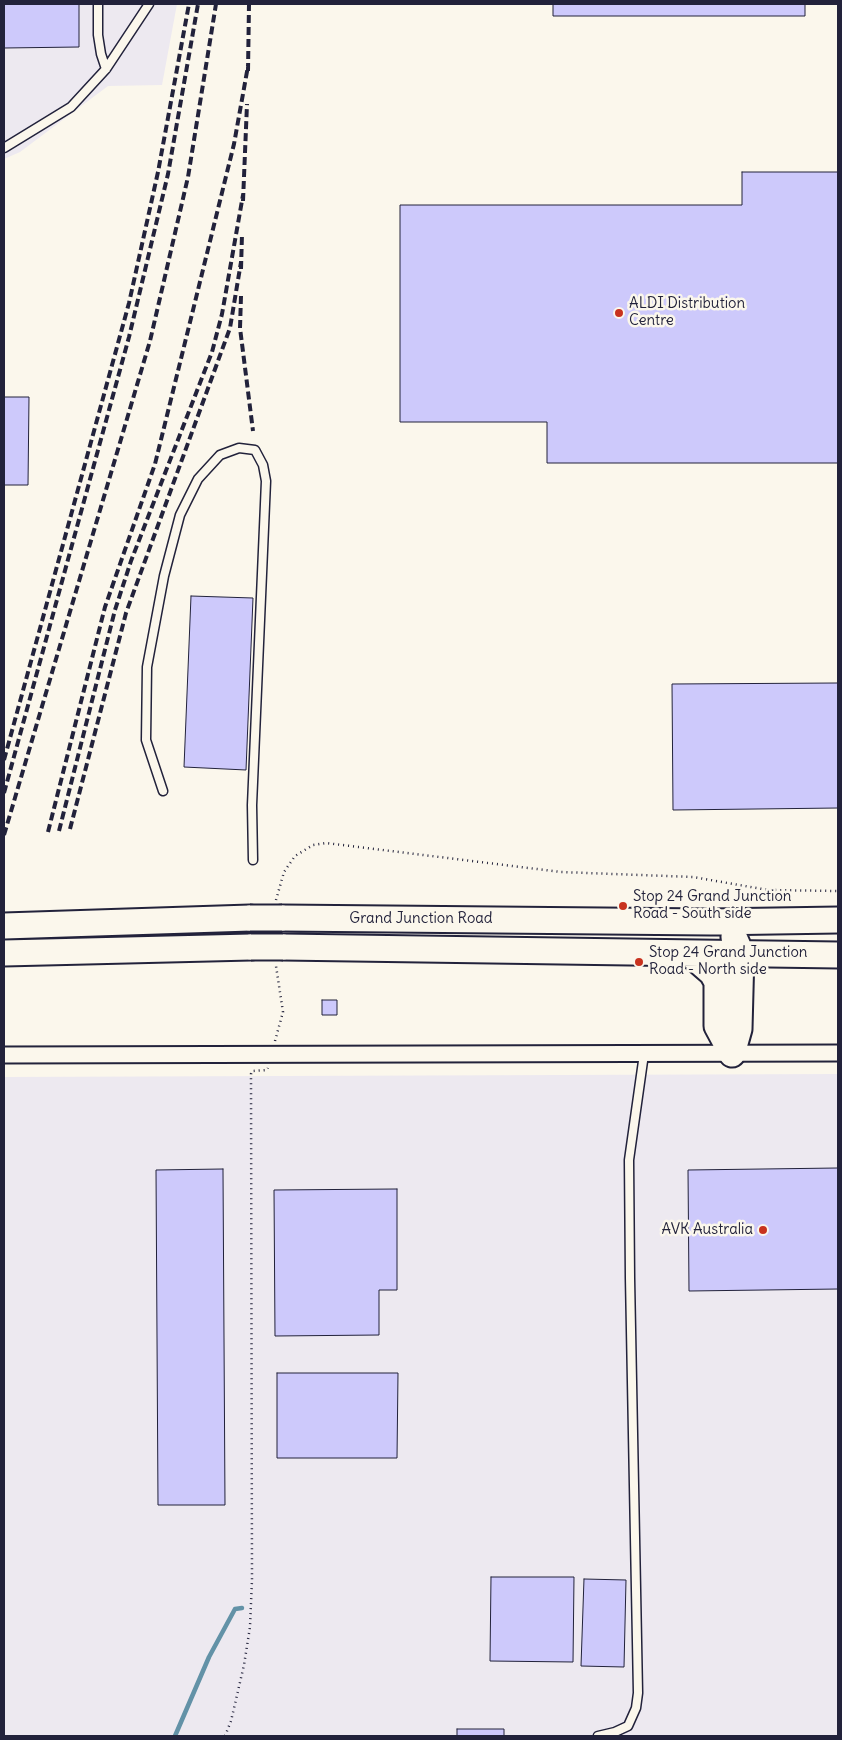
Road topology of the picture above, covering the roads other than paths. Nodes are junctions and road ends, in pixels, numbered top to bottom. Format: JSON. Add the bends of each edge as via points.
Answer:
{"nodes":[{"id":1,"x":98,"y":4,"type":"edge"},
{"id":2,"x":149,"y":4,"type":"edge"},
{"id":3,"x":106,"y":69,"type":"junction"},
{"id":4,"x":4,"y":148,"type":"edge"},
{"id":5,"x":163,"y":791,"type":"dead end"},
{"id":6,"x":253,"y":860,"type":"dead end"},
{"id":7,"x":838,"y":920,"type":"edge"},
{"id":8,"x":711,"y":922,"type":"junction"},
{"id":9,"x":4,"y":926,"type":"edge"},
{"id":10,"x":4,"y":953,"type":"edge"},
{"id":11,"x":689,"y":953,"type":"junction"},
{"id":12,"x":741,"y":953,"type":"junction"},
{"id":13,"x":838,"y":955,"type":"edge"},
{"id":14,"x":644,"y":1054,"type":"junction"},
{"id":15,"x":732,"y":1054,"type":"junction"},
{"id":16,"x":838,"y":1054,"type":"edge"},
{"id":17,"x":4,"y":1055,"type":"edge"},
{"id":18,"x":598,"y":1736,"type":"edge"}],
"edges":[{"from":1,"to":3,"type":"lane","via":[[100,44]]},
{"from":2,"to":3,"type":"lane"},
{"from":3,"to":4,"type":"lane","via":[[71,107]]},
{"from":5,"to":6,"type":"lane","via":[[146,740],[147,666],[164,576],[180,515],[198,479],[220,455],[239,448],[255,450],[263,464],[266,481],[252,805]]},
{"from":7,"to":8,"type":"highway","name":"Grand Junction Road"},
{"from":8,"to":9,"type":"highway","name":"Grand Junction Road","bridge":true,"via":[[279,910],[250,918]]},
{"from":8,"to":12,"type":"highway","via":[[733,936]]},
{"from":10,"to":11,"type":"highway","name":"Grand Junction Road","bridge":true,"via":[[251,947],[279,958]]},
{"from":11,"to":12,"type":"highway","name":"Grand Junction Road"},
{"from":11,"to":15,"type":"highway","via":[[712,973],[717,982],[717,1026]]},
{"from":12,"to":13,"type":"highway","name":"Grand Junction Road"},
{"from":12,"to":15,"type":"highway","via":[[739,1029]]},
{"from":14,"to":15,"type":"street"},
{"from":14,"to":17,"type":"street"},
{"from":14,"to":18,"type":"lane","via":[[630,1160],[638,1693],[628,1726]]},
{"from":15,"to":16,"type":"street"}]}
